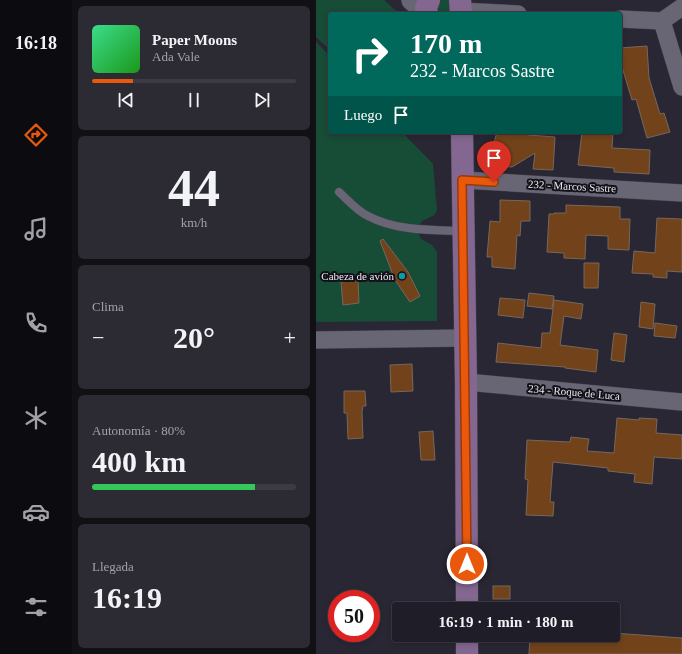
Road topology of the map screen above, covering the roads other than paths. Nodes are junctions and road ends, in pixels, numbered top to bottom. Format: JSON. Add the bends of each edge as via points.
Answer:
{"nodes":[{"id":1,"x":460,"y":5,"type":"edge"},
{"id":2,"x":682,"y":7,"type":"edge"},
{"id":3,"x":505,"y":12,"type":"edge"},
{"id":4,"x":622,"y":19,"type":"edge"},
{"id":5,"x":662,"y":21,"type":"junction"},
{"id":6,"x":682,"y":87,"type":"edge"},
{"id":7,"x":462,"y":134,"type":"edge"},
{"id":8,"x":462,"y":180,"type":"junction"},
{"id":9,"x":339,"y":192,"type":"dead end"},
{"id":10,"x":682,"y":193,"type":"edge"},
{"id":11,"x":463,"y":230,"type":"junction"},
{"id":12,"x":465,"y":338,"type":"junction"},
{"id":13,"x":316,"y":340,"type":"edge"},
{"id":14,"x":466,"y":382,"type":"junction"},
{"id":15,"x":682,"y":402,"type":"edge"},
{"id":16,"x":467,"y":602,"type":"edge"},
{"id":17,"x":467,"y":642,"type":"edge"},
{"id":18,"x":467,"y":654,"type":"edge"}],
"edges":[{"from":1,"to":3,"type":"street"},
{"from":2,"to":5,"type":"street"},
{"from":4,"to":5,"type":"street"},
{"from":5,"to":6,"type":"street"},
{"from":7,"to":8,"type":"main road"},
{"from":8,"to":10,"type":"street","name":"232 - Marcos Sastre"},
{"from":8,"to":11,"type":"main road"},
{"from":9,"to":11,"type":"lane","via":[[367,216],[388,224],[417,230]]},
{"from":11,"to":12,"type":"main road"},
{"from":12,"to":13,"type":"street"},
{"from":12,"to":14,"type":"main road"},
{"from":14,"to":15,"type":"street","name":"234 - Roque de Luca"},
{"from":14,"to":16,"type":"main road"},
{"from":17,"to":18,"type":"main road"}]}
